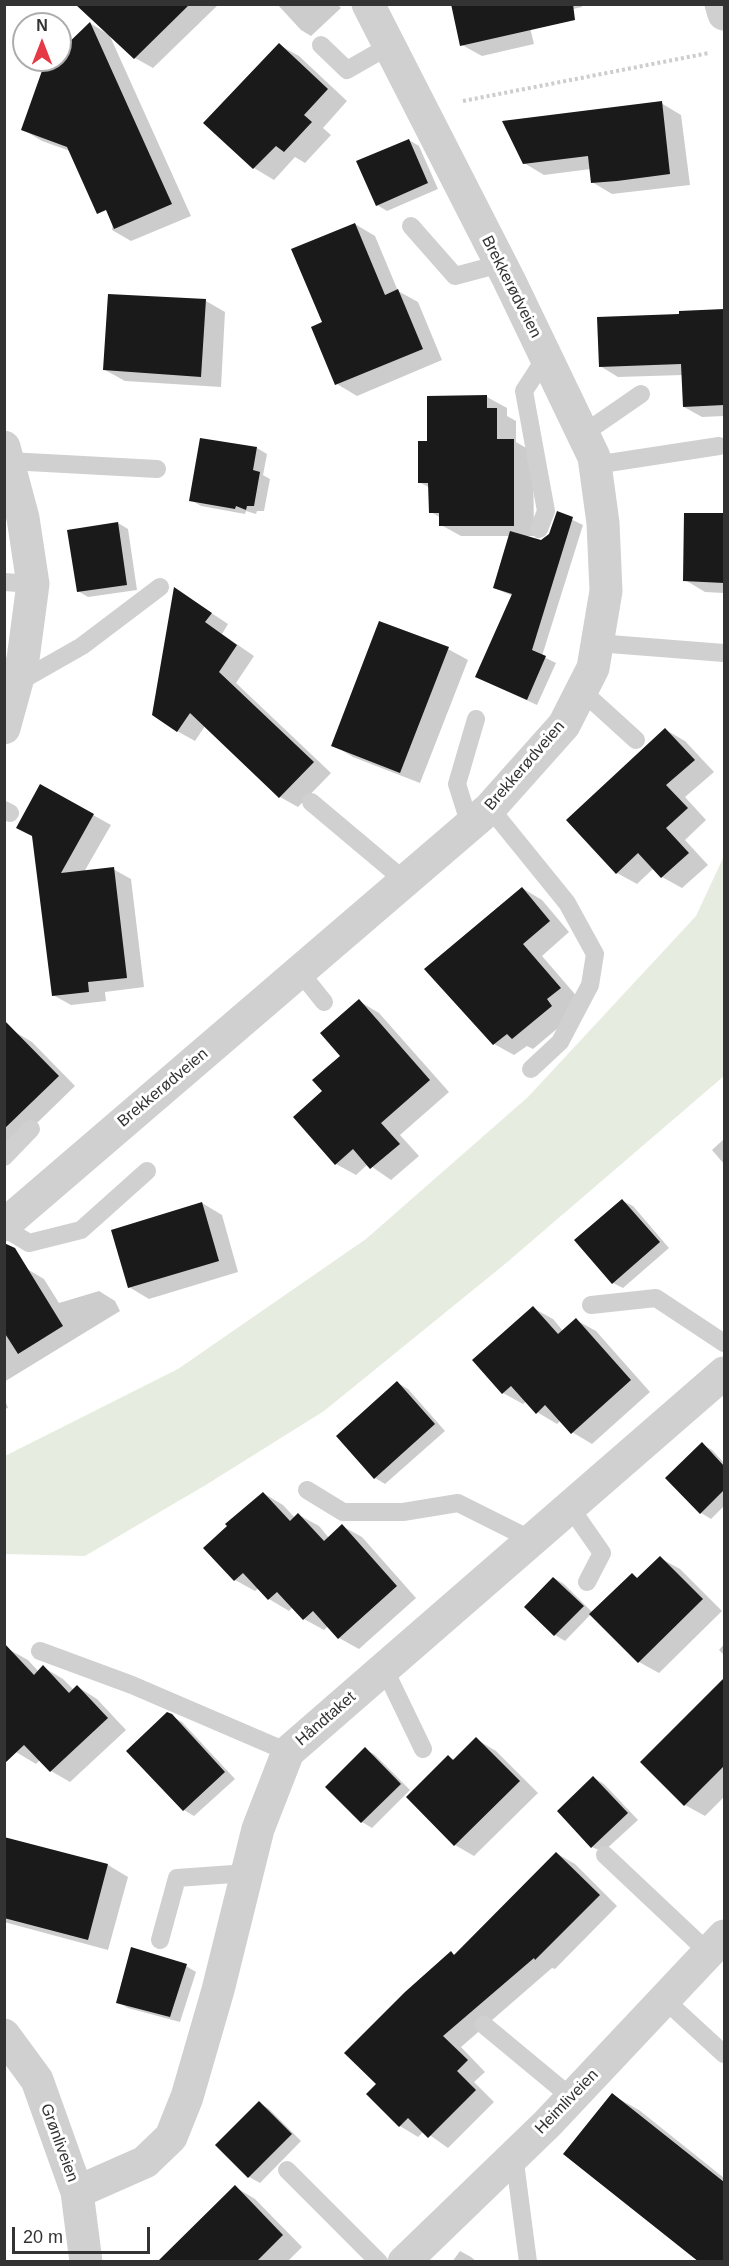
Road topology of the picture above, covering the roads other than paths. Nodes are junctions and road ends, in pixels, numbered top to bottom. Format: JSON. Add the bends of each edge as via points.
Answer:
{"nodes":[{"id":1,"x":368,"y":4,"type":"edge"},
{"id":2,"x":721,"y":4,"type":"edge"},
{"id":3,"x":724,"y":14,"type":"edge"},
{"id":4,"x":321,"y":45,"type":"dead end"},
{"id":5,"x":389,"y":46,"type":"junction"},
{"id":6,"x":411,"y":226,"type":"dead end"},
{"id":7,"x":500,"y":264,"type":"junction"},
{"id":8,"x":546,"y":357,"type":"junction"},
{"id":9,"x":642,"y":394,"type":"dead end"},
{"id":10,"x":583,"y":434,"type":"junction"},
{"id":11,"x":719,"y":446,"type":"dead end"},
{"id":12,"x":7,"y":454,"type":"edge"},
{"id":13,"x":596,"y":465,"type":"junction"},
{"id":14,"x":157,"y":469,"type":"dead end"},
{"id":15,"x":539,"y":529,"type":"dead end"},
{"id":16,"x":19,"y":583,"type":"edge"},
{"id":17,"x":160,"y":587,"type":"dead end"},
{"id":18,"x":597,"y":643,"type":"junction"},
{"id":19,"x":724,"y":653,"type":"edge"},
{"id":20,"x":17,"y":683,"type":"junction"},
{"id":21,"x":581,"y":690,"type":"junction"},
{"id":22,"x":476,"y":719,"type":"dead end"},
{"id":23,"x":4,"y":728,"type":"edge"},
{"id":24,"x":636,"y":740,"type":"dead end"},
{"id":25,"x":311,"y":802,"type":"dead end"},
{"id":26,"x":480,"y":816,"type":"junction"},
{"id":27,"x":405,"y":881,"type":"junction"},
{"id":28,"x":300,"y":972,"type":"junction"},
{"id":29,"x":324,"y":1002,"type":"dead end"},
{"id":30,"x":531,"y":1069,"type":"dead end"},
{"id":31,"x":31,"y":1129,"type":"dead end"},
{"id":32,"x":4,"y":1156,"type":"edge"},
{"id":33,"x":147,"y":1171,"type":"dead end"},
{"id":34,"x":4,"y":1226,"type":"edge"},
{"id":35,"x":591,"y":1305,"type":"dead end"},
{"id":36,"x":724,"y":1343,"type":"edge"},
{"id":37,"x":724,"y":1373,"type":"edge"},
{"id":38,"x":307,"y":1490,"type":"dead end"},
{"id":39,"x":570,"y":1507,"type":"junction"},
{"id":40,"x":531,"y":1540,"type":"junction"},
{"id":41,"x":587,"y":1582,"type":"dead end"},
{"id":42,"x":40,"y":1651,"type":"dead end"},
{"id":43,"x":384,"y":1668,"type":"junction"},
{"id":44,"x":423,"y":1749,"type":"dead end"},
{"id":45,"x":288,"y":1752,"type":"junction"},
{"id":46,"x":605,"y":1855,"type":"dead end"},
{"id":47,"x":247,"y":1873,"type":"junction"},
{"id":48,"x":160,"y":1940,"type":"dead end"},
{"id":49,"x":717,"y":1945,"type":"edge"},
{"id":50,"x":664,"y":2000,"type":"junction"},
{"id":51,"x":484,"y":2025,"type":"dead end"},
{"id":52,"x":4,"y":2035,"type":"edge"},
{"id":53,"x":724,"y":2054,"type":"edge"},
{"id":54,"x":572,"y":2098,"type":"junction"},
{"id":55,"x":514,"y":2155,"type":"junction"},
{"id":56,"x":287,"y":2170,"type":"dead end"},
{"id":57,"x":77,"y":2192,"type":"junction"},
{"id":58,"x":86,"y":2262,"type":"edge"},
{"id":59,"x":379,"y":2262,"type":"edge"},
{"id":60,"x":404,"y":2262,"type":"edge"},
{"id":61,"x":528,"y":2262,"type":"edge"}],
"edges":[{"from":1,"to":5,"type":"street","name":"Brekkerødveien"},
{"from":2,"to":3,"type":"street"},
{"from":4,"to":5,"type":"lane","via":[[347,70]]},
{"from":5,"to":7,"type":"street","name":"Brekkerødveien"},
{"from":6,"to":7,"type":"lane","via":[[454,276]]},
{"from":7,"to":8,"type":"street","name":"Brekkerødveien"},
{"from":8,"to":10,"type":"street","name":"Brekkerødveien"},
{"from":8,"to":15,"type":"lane","via":[[524,391],[546,511]]},
{"from":9,"to":10,"type":"lane"},
{"from":10,"to":13,"type":"street","name":"Brekkerødveien"},
{"from":11,"to":13,"type":"lane"},
{"from":12,"to":14,"type":"lane"},
{"from":12,"to":16,"type":"street","via":[[23,518]]},
{"from":13,"to":18,"type":"street","name":"Brekkerødveien","via":[[606,591]]},
{"from":16,"to":20,"type":"street","via":[[23,659]]},
{"from":17,"to":20,"type":"lane","via":[[82,646]]},
{"from":18,"to":19,"type":"lane"},
{"from":18,"to":21,"type":"street","name":"Brekkerødveien","via":[[593,668]]},
{"from":20,"to":23,"type":"street"},
{"from":21,"to":24,"type":"lane"},
{"from":21,"to":26,"type":"street","name":"Brekkerødveien","via":[[564,725]]},
{"from":22,"to":26,"type":"lane","via":[[457,784]]},
{"from":25,"to":27,"type":"lane"},
{"from":26,"to":27,"type":"street","name":"Brekkerødveien"},
{"from":26,"to":30,"type":"lane","via":[[567,903],[595,954],[590,986],[560,1042]]},
{"from":27,"to":28,"type":"street","name":"Brekkerødveien"},
{"from":28,"to":29,"type":"lane"},
{"from":28,"to":34,"type":"street","name":"Brekkerødveien"},
{"from":31,"to":32,"type":"lane"},
{"from":33,"to":34,"type":"lane","via":[[81,1230],[29,1243]]},
{"from":35,"to":36,"type":"lane","via":[[656,1298]]},
{"from":37,"to":39,"type":"street","name":"Håndtaket"},
{"from":38,"to":40,"type":"lane","via":[[343,1512],[403,1512],[459,1503]]},
{"from":39,"to":40,"type":"street","name":"Håndtaket"},
{"from":39,"to":41,"type":"lane","via":[[602,1553]]},
{"from":40,"to":43,"type":"street","name":"Håndtaket"},
{"from":42,"to":45,"type":"lane","via":[[132,1685]]},
{"from":43,"to":44,"type":"lane"},
{"from":43,"to":45,"type":"street","name":"Håndtaket"},
{"from":45,"to":47,"type":"street","name":"Håndtaket","via":[[258,1829]]},
{"from":46,"to":49,"type":"lane"},
{"from":47,"to":48,"type":"lane","via":[[177,1878]]},
{"from":47,"to":57,"type":"street","name":"Håndtaket","via":[[187,2097],[171,2137],[145,2162]]},
{"from":49,"to":50,"type":"street","name":"Heimliveien"},
{"from":50,"to":53,"type":"lane"},
{"from":50,"to":54,"type":"street","name":"Heimliveien"},
{"from":51,"to":54,"type":"lane"},
{"from":52,"to":57,"type":"street","name":"Grønliveien","via":[[36,2080]]},
{"from":54,"to":55,"type":"street","name":"Heimliveien"},
{"from":55,"to":60,"type":"street","name":"Heimliveien"},
{"from":55,"to":61,"type":"lane"},
{"from":56,"to":59,"type":"lane"},
{"from":57,"to":58,"type":"street","name":"Grønliveien"}]}
